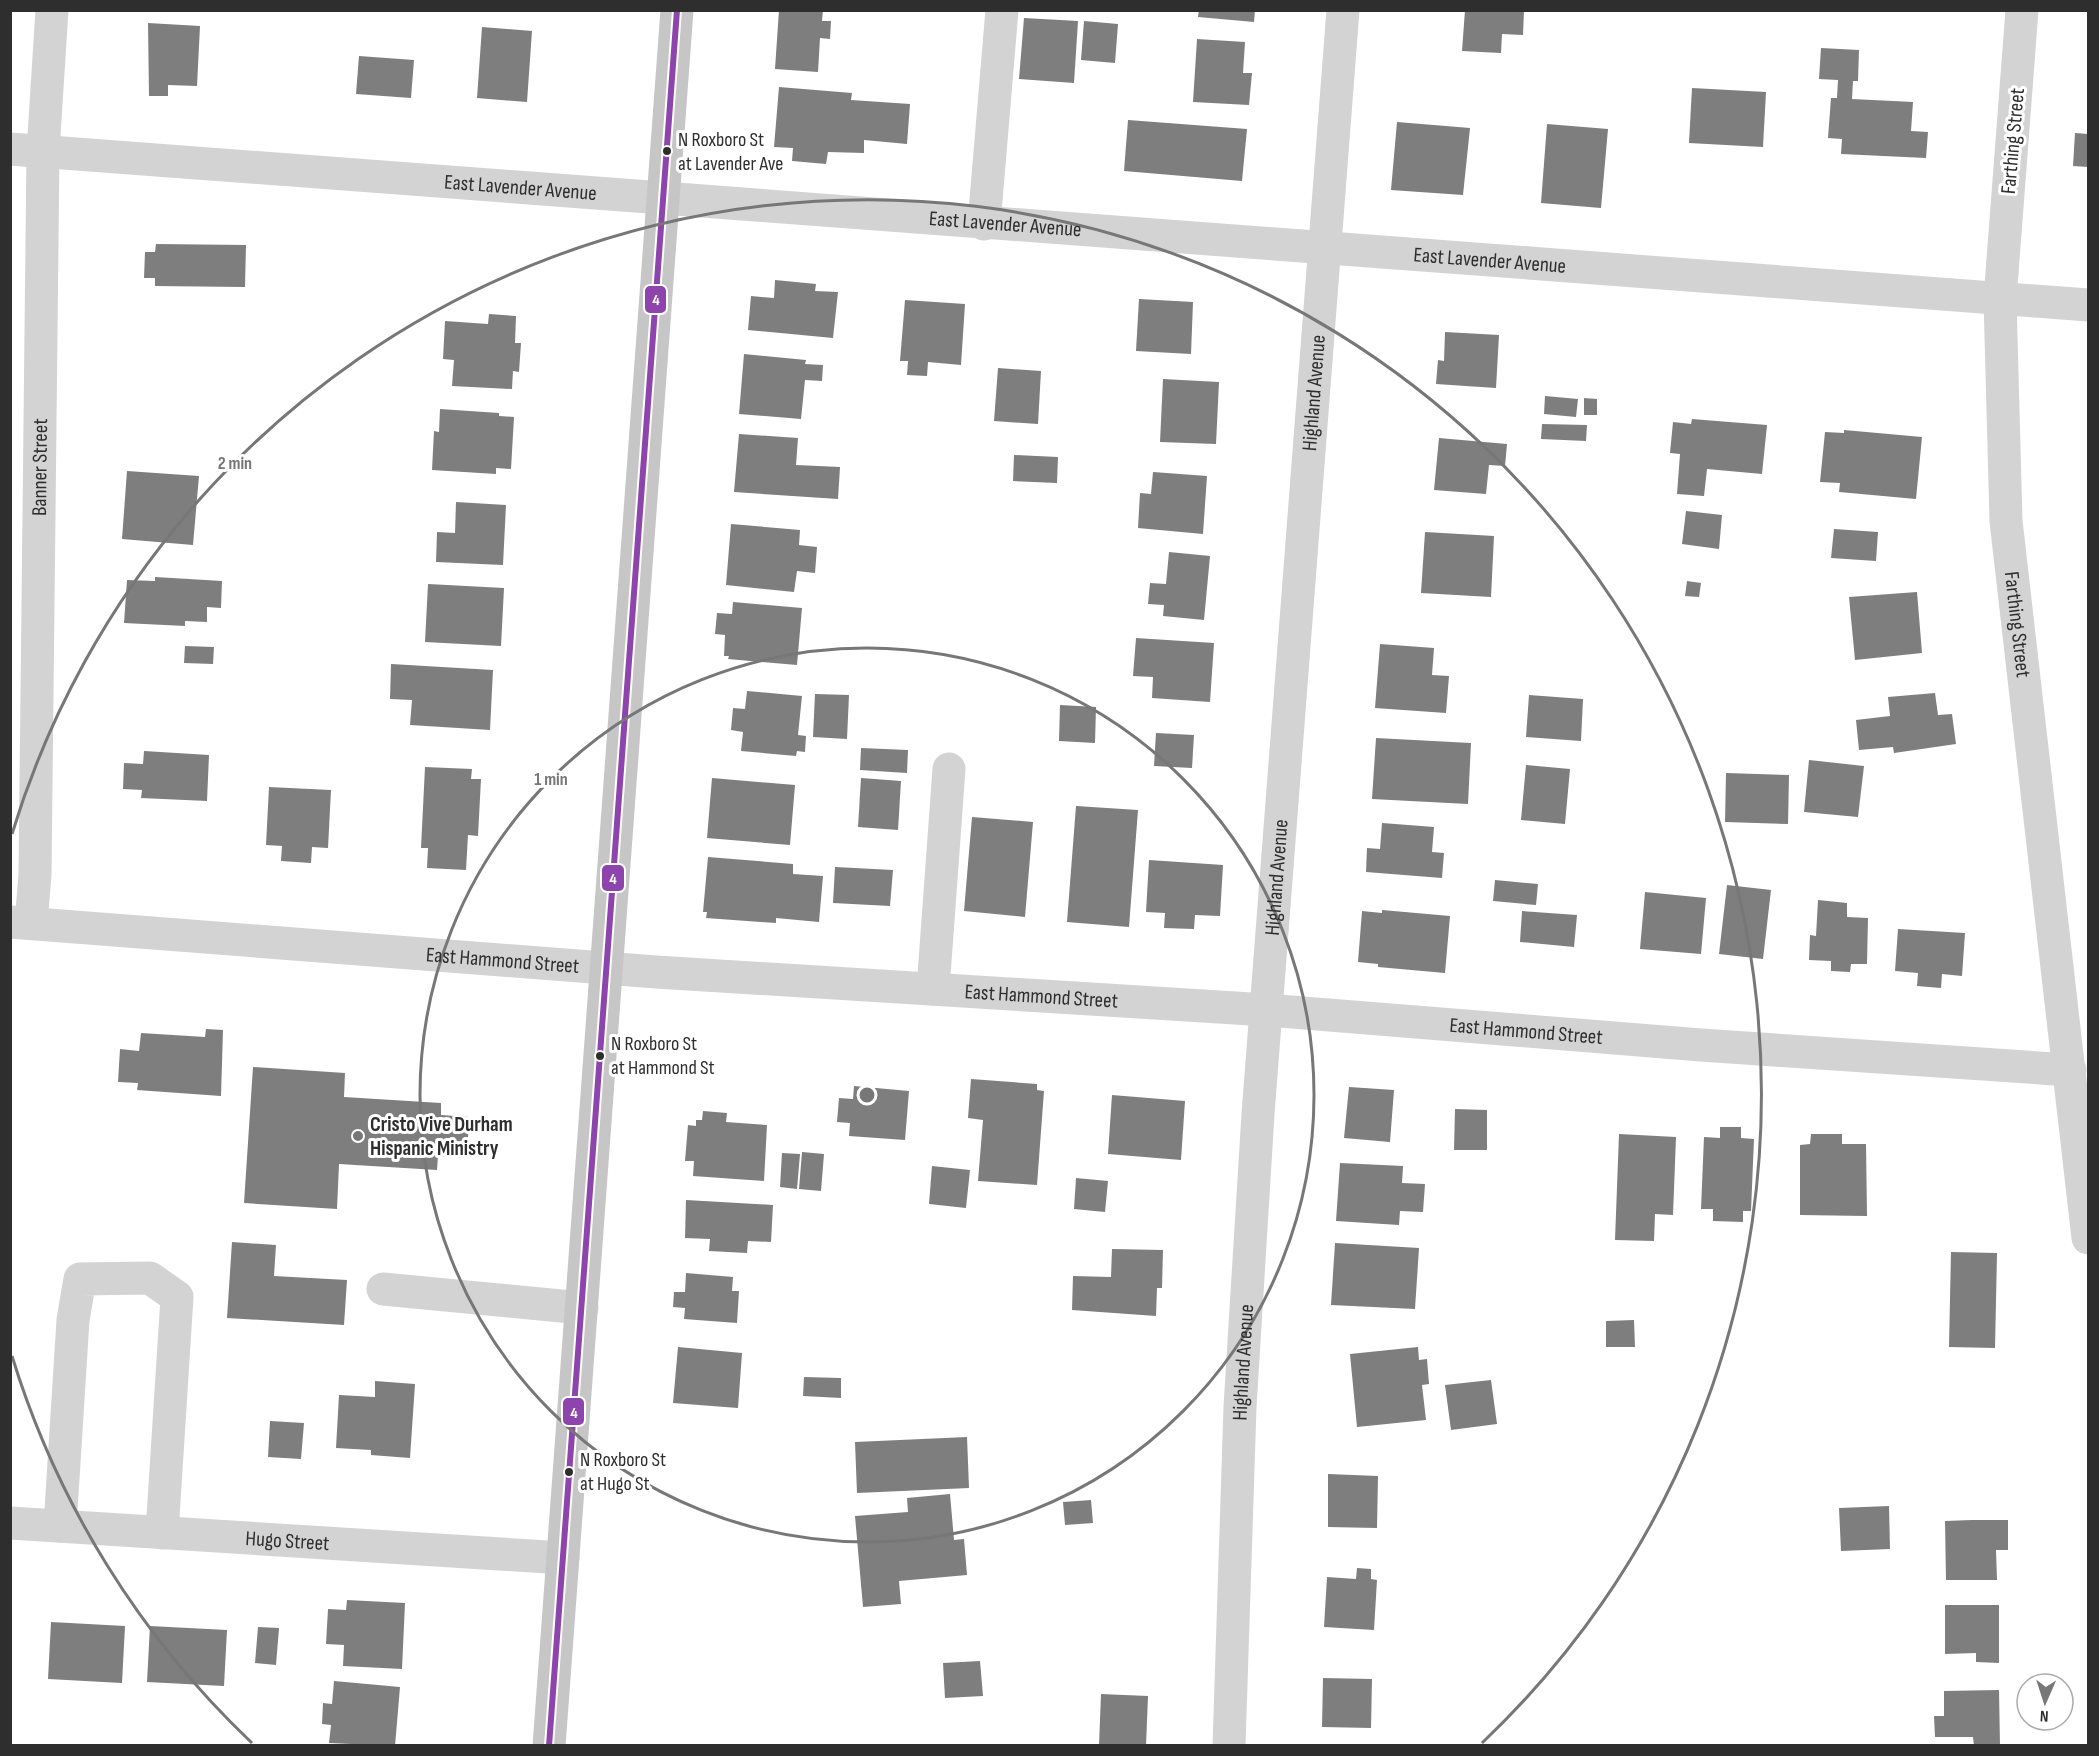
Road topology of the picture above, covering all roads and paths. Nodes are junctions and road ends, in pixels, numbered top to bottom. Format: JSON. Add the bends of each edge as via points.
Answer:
{"nodes":[{"id":1,"x":52,"y":10,"type":"edge"},
{"id":2,"x":676,"y":10,"type":"edge"},
{"id":3,"x":1002,"y":10,"type":"edge"},
{"id":4,"x":1343,"y":10,"type":"edge"},
{"id":5,"x":2022,"y":10,"type":"edge"},
{"id":6,"x":10,"y":149,"type":"edge"},
{"id":7,"x":43,"y":151,"type":"junction"},
{"id":8,"x":663,"y":198,"type":"junction"},
{"id":9,"x":984,"y":224,"type":"junction"},
{"id":10,"x":1323,"y":249,"type":"junction"},
{"id":11,"x":2000,"y":299,"type":"junction"},
{"id":12,"x":2088,"y":305,"type":"edge"},
{"id":13,"x":950,"y":769,"type":"dead end"},
{"id":14,"x":21,"y":923,"type":"edge"},
{"id":15,"x":607,"y":968,"type":"junction"},
{"id":16,"x":933,"y":989,"type":"junction"},
{"id":17,"x":1267,"y":1010,"type":"junction"},
{"id":18,"x":2070,"y":1070,"type":"junction"},
{"id":19,"x":2088,"y":1238,"type":"edge"},
{"id":20,"x":383,"y":1289,"type":"dead end"},
{"id":21,"x":582,"y":1308,"type":"junction"},
{"id":22,"x":10,"y":1523,"type":"edge"},
{"id":23,"x":60,"y":1526,"type":"junction"},
{"id":24,"x":162,"y":1533,"type":"junction"},
{"id":25,"x":563,"y":1558,"type":"junction"},
{"id":26,"x":549,"y":1746,"type":"edge"},
{"id":27,"x":1229,"y":1746,"type":"edge"}],
"edges":[{"from":1,"to":7,"type":"street","name":"Banner Street"},
{"from":2,"to":8,"type":"main road"},
{"from":3,"to":9,"type":"street"},
{"from":4,"to":10,"type":"street","name":"Highland Avenue"},
{"from":5,"to":11,"type":"street","name":"Farthing Street"},
{"from":6,"to":7,"type":"street","name":"East Lavender Avenue"},
{"from":7,"to":8,"type":"street","name":"East Lavender Avenue"},
{"from":7,"to":14,"type":"street","name":"Banner Street","via":[[35,875]]},
{"from":8,"to":9,"type":"street","name":"East Lavender Avenue"},
{"from":8,"to":15,"type":"main road"},
{"from":9,"to":10,"type":"street","name":"East Lavender Avenue"},
{"from":10,"to":11,"type":"street","name":"East Lavender Avenue"},
{"from":10,"to":17,"type":"street","name":"Highland Avenue"},
{"from":11,"to":12,"type":"street","name":"East Lavender Avenue"},
{"from":11,"to":18,"type":"street","name":"Farthing Street","via":[[2006,521]]},
{"from":13,"to":16,"type":"street"},
{"from":14,"to":15,"type":"street","name":"East Hammond Street"},
{"from":15,"to":16,"type":"street","name":"East Hammond Street"},
{"from":15,"to":21,"type":"main road"},
{"from":16,"to":17,"type":"street","name":"East Hammond Street"},
{"from":17,"to":18,"type":"street","name":"East Hammond Street"},
{"from":17,"to":27,"type":"street","name":"Highland Avenue","via":[[1240,1407]]},
{"from":18,"to":19,"type":"street","name":"Farthing Street"},
{"from":20,"to":21,"type":"street"},
{"from":21,"to":25,"type":"main road"},
{"from":22,"to":23,"type":"street","name":"Hugo Street"},
{"from":23,"to":24,"type":"street","name":"Hugo Street"},
{"from":23,"to":24,"type":"street","via":[[73,1320],[80,1279],[150,1278],[177,1297]]},
{"from":24,"to":25,"type":"street","name":"Hugo Street"},
{"from":25,"to":26,"type":"main road"}]}
